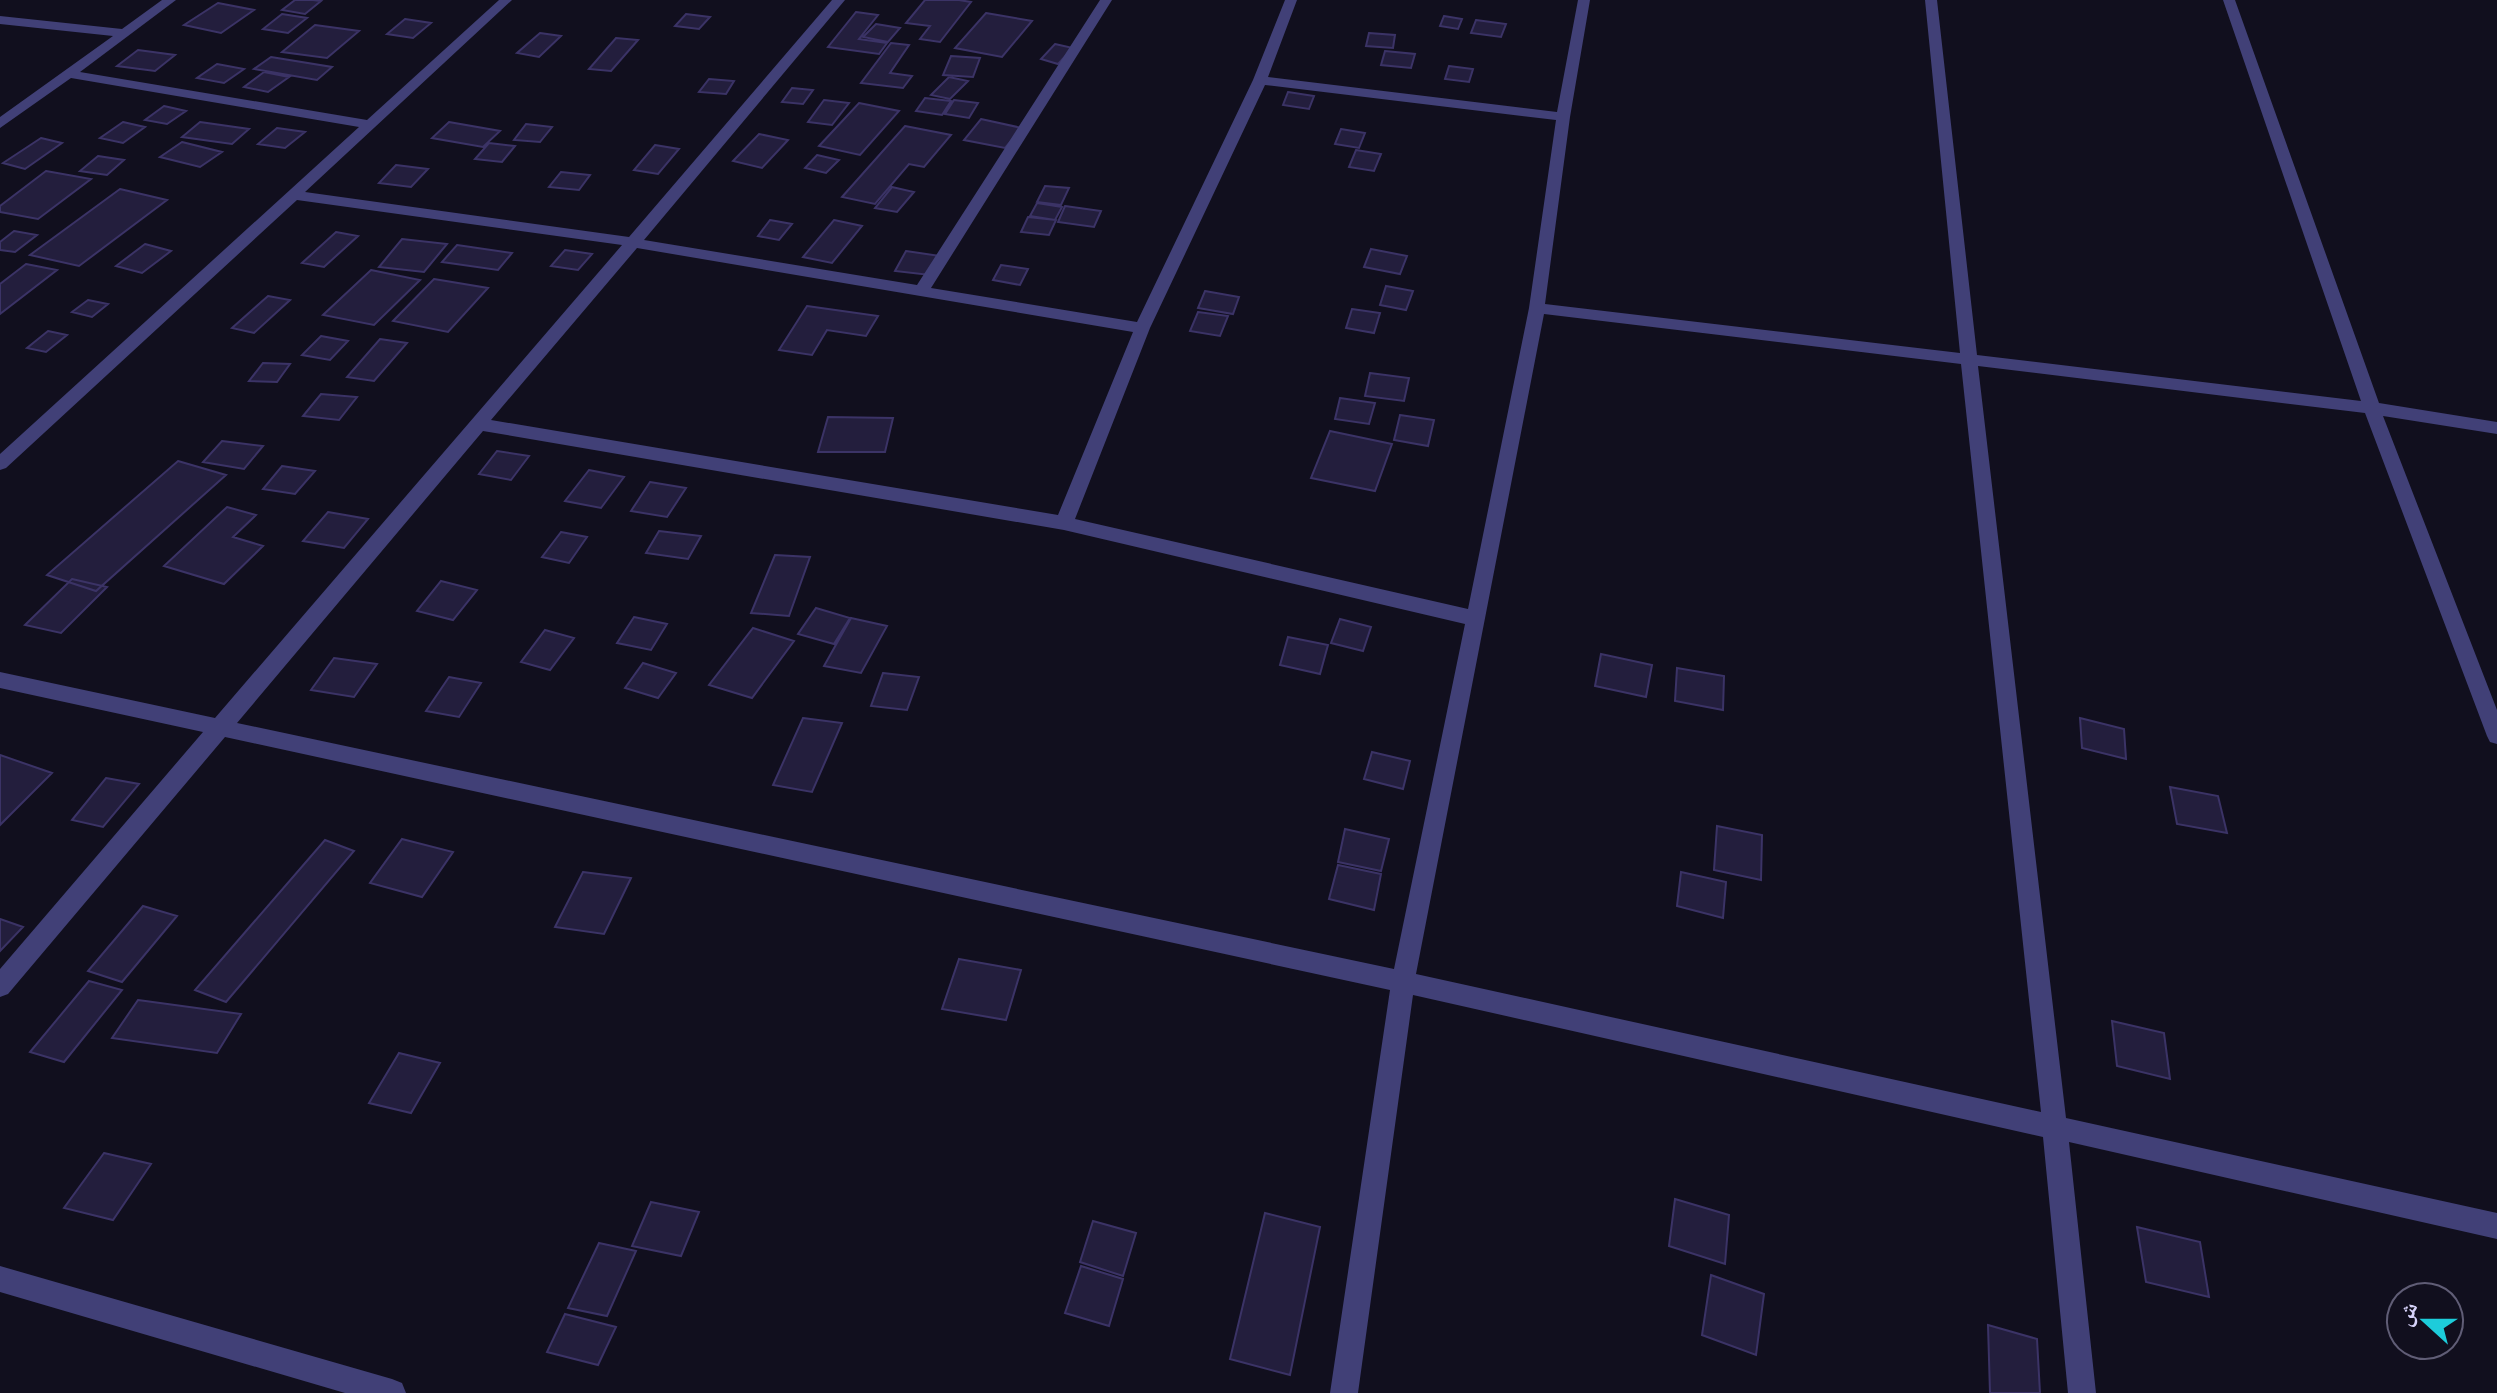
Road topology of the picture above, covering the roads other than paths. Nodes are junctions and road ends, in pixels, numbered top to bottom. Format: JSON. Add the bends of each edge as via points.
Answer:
{"nodes":[{"id":1,"x":170,"y":0,"type":"edge"},
{"id":2,"x":506,"y":0,"type":"edge"},
{"id":3,"x":839,"y":0,"type":"edge"},
{"id":4,"x":1106,"y":0,"type":"edge"},
{"id":5,"x":1291,"y":0,"type":"edge"},
{"id":6,"x":1584,"y":0,"type":"edge"},
{"id":7,"x":1931,"y":0,"type":"edge"},
{"id":8,"x":2229,"y":0,"type":"edge"},
{"id":9,"x":0,"y":20,"type":"edge"},
{"id":10,"x":126,"y":33,"type":"junction"},
{"id":11,"x":70,"y":74,"type":"junction"},
{"id":12,"x":1260,"y":80,"type":"junction"},
{"id":13,"x":1563,"y":117,"type":"junction"},
{"id":14,"x":0,"y":124,"type":"edge"},
{"id":15,"x":368,"y":124,"type":"junction"},
{"id":16,"x":295,"y":195,"type":"junction"},
{"id":17,"x":631,"y":242,"type":"junction"},
{"id":18,"x":922,"y":290,"type":"junction"},
{"id":19,"x":1537,"y":308,"type":"junction"},
{"id":20,"x":1142,"y":328,"type":"junction"},
{"id":21,"x":1967,"y":362,"type":"junction"},
{"id":22,"x":2372,"y":408,"type":"junction"},
{"id":23,"x":478,"y":424,"type":"junction"},
{"id":24,"x":2497,"y":428,"type":"edge"},
{"id":25,"x":0,"y":464,"type":"edge"},
{"id":26,"x":1064,"y":523,"type":"junction"},
{"id":27,"x":1477,"y":619,"type":"junction"},
{"id":28,"x":0,"y":680,"type":"edge"},
{"id":29,"x":221,"y":728,"type":"junction"},
{"id":30,"x":2497,"y":736,"type":"edge"},
{"id":31,"x":1403,"y":982,"type":"junction"},
{"id":32,"x":0,"y":986,"type":"edge"},
{"id":33,"x":2056,"y":1126,"type":"junction"},
{"id":34,"x":2497,"y":1226,"type":"edge"},
{"id":35,"x":0,"y":1279,"type":"edge"},
{"id":36,"x":392,"y":1393,"type":"edge"},
{"id":37,"x":1344,"y":1393,"type":"edge"},
{"id":38,"x":2082,"y":1393,"type":"edge"}],
"edges":[{"from":1,"to":10,"type":"street"},
{"from":2,"to":15,"type":"street"},
{"from":3,"to":17,"type":"street"},
{"from":4,"to":18,"type":"street"},
{"from":5,"to":12,"type":"street"},
{"from":6,"to":13,"type":"street"},
{"from":7,"to":21,"type":"street"},
{"from":8,"to":22,"type":"street"},
{"from":9,"to":10,"type":"street"},
{"from":10,"to":11,"type":"street"},
{"from":11,"to":14,"type":"street"},
{"from":11,"to":15,"type":"street"},
{"from":12,"to":13,"type":"street"},
{"from":12,"to":20,"type":"street"},
{"from":13,"to":19,"type":"street"},
{"from":15,"to":16,"type":"street"},
{"from":16,"to":17,"type":"street"},
{"from":16,"to":25,"type":"street"},
{"from":17,"to":18,"type":"street"},
{"from":17,"to":23,"type":"street"},
{"from":18,"to":20,"type":"street"},
{"from":19,"to":21,"type":"street"},
{"from":19,"to":27,"type":"street"},
{"from":20,"to":26,"type":"street"},
{"from":21,"to":22,"type":"street"},
{"from":21,"to":33,"type":"street"},
{"from":22,"to":24,"type":"street"},
{"from":22,"to":30,"type":"street"},
{"from":23,"to":26,"type":"street"},
{"from":23,"to":29,"type":"street"},
{"from":26,"to":27,"type":"street"},
{"from":27,"to":31,"type":"street"},
{"from":28,"to":29,"type":"street"},
{"from":29,"to":31,"type":"street"},
{"from":29,"to":32,"type":"street"},
{"from":31,"to":33,"type":"street"},
{"from":31,"to":37,"type":"street"},
{"from":33,"to":34,"type":"street"},
{"from":33,"to":38,"type":"street"},
{"from":35,"to":36,"type":"street"}]}
